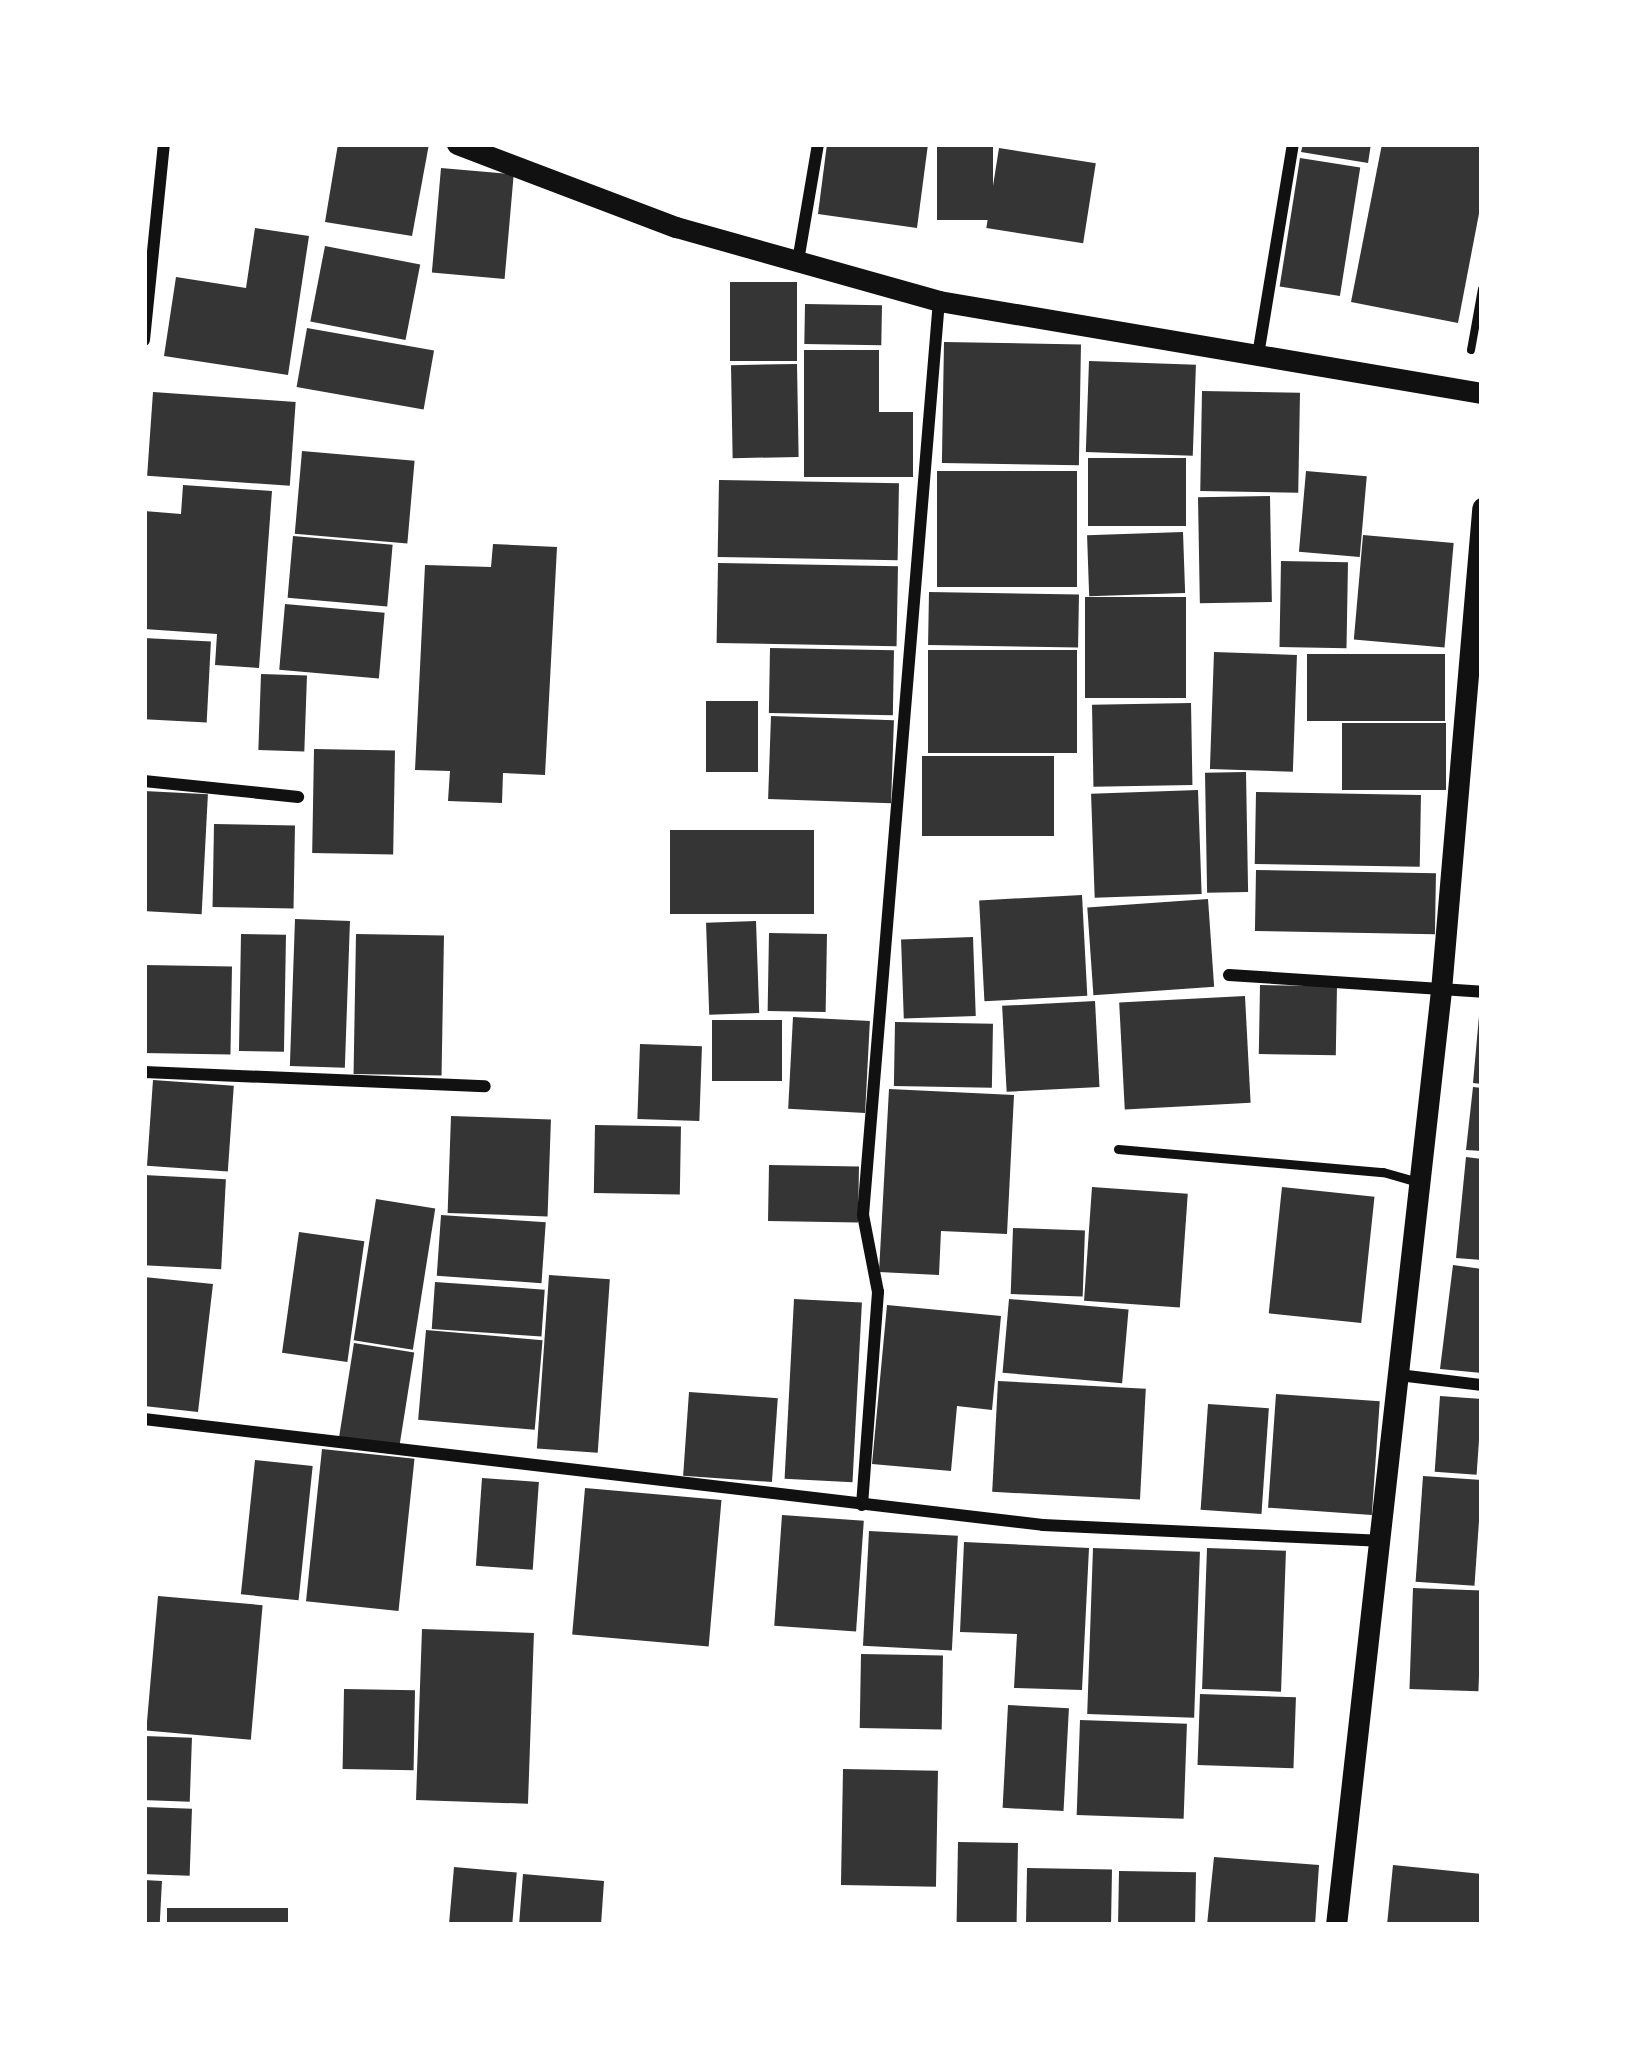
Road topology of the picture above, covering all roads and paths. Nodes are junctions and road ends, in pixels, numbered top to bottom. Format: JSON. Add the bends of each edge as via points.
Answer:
{"nodes":[{"id":1,"x":164,"y":144,"type":"edge"},
{"id":2,"x":457,"y":144,"type":"edge"},
{"id":3,"x":818,"y":144,"type":"edge"},
{"id":4,"x":1293,"y":144,"type":"edge"},
{"id":5,"x":798,"y":261,"type":"junction"},
{"id":6,"x":147,"y":285,"type":"edge"},
{"id":7,"x":1482,"y":289,"type":"edge"},
{"id":8,"x":939,"y":301,"type":"junction"},
{"id":9,"x":144,"y":340,"type":"edge"},
{"id":10,"x":1258,"y":355,"type":"junction"},
{"id":11,"x":1467,"y":372,"type":"dead end"},
{"id":12,"x":1482,"y":394,"type":"edge"},
{"id":13,"x":1482,"y":508,"type":"edge"},
{"id":14,"x":144,"y":781,"type":"edge"},
{"id":15,"x":298,"y":797,"type":"dead end"},
{"id":16,"x":1229,"y":975,"type":"dead end"},
{"id":17,"x":1442,"y":990,"type":"junction"},
{"id":18,"x":1482,"y":992,"type":"edge"},
{"id":19,"x":144,"y":1072,"type":"edge"},
{"id":20,"x":485,"y":1086,"type":"dead end"},
{"id":21,"x":1118,"y":1149,"type":"dead end"},
{"id":22,"x":1417,"y":1182,"type":"junction"},
{"id":23,"x":1399,"y":1375,"type":"junction"},
{"id":24,"x":1482,"y":1385,"type":"edge"},
{"id":25,"x":144,"y":1419,"type":"edge"},
{"id":26,"x":862,"y":1505,"type":"junction"},
{"id":27,"x":1379,"y":1541,"type":"junction"},
{"id":28,"x":1336,"y":1925,"type":"edge"}],
"edges":[{"from":1,"to":6,"type":"street"},
{"from":2,"to":5,"type":"street","via":[[676,227]]},
{"from":3,"to":5,"type":"street"},
{"from":4,"to":10,"type":"street"},
{"from":5,"to":8,"type":"street"},
{"from":6,"to":9,"type":"street"},
{"from":7,"to":11,"type":"path"},
{"from":8,"to":10,"type":"street"},
{"from":8,"to":26,"type":"street","via":[[863,1215],[878,1292]]},
{"from":10,"to":12,"type":"street"},
{"from":13,"to":17,"type":"street"},
{"from":14,"to":15,"type":"street"},
{"from":16,"to":17,"type":"street"},
{"from":17,"to":18,"type":"street"},
{"from":17,"to":22,"type":"street"},
{"from":19,"to":20,"type":"street"},
{"from":21,"to":22,"type":"lane","via":[[1382,1172]]},
{"from":22,"to":23,"type":"street"},
{"from":23,"to":24,"type":"street"},
{"from":23,"to":27,"type":"street"},
{"from":25,"to":26,"type":"street"},
{"from":26,"to":27,"type":"street","via":[[1043,1526]]},
{"from":27,"to":28,"type":"street"}]}
